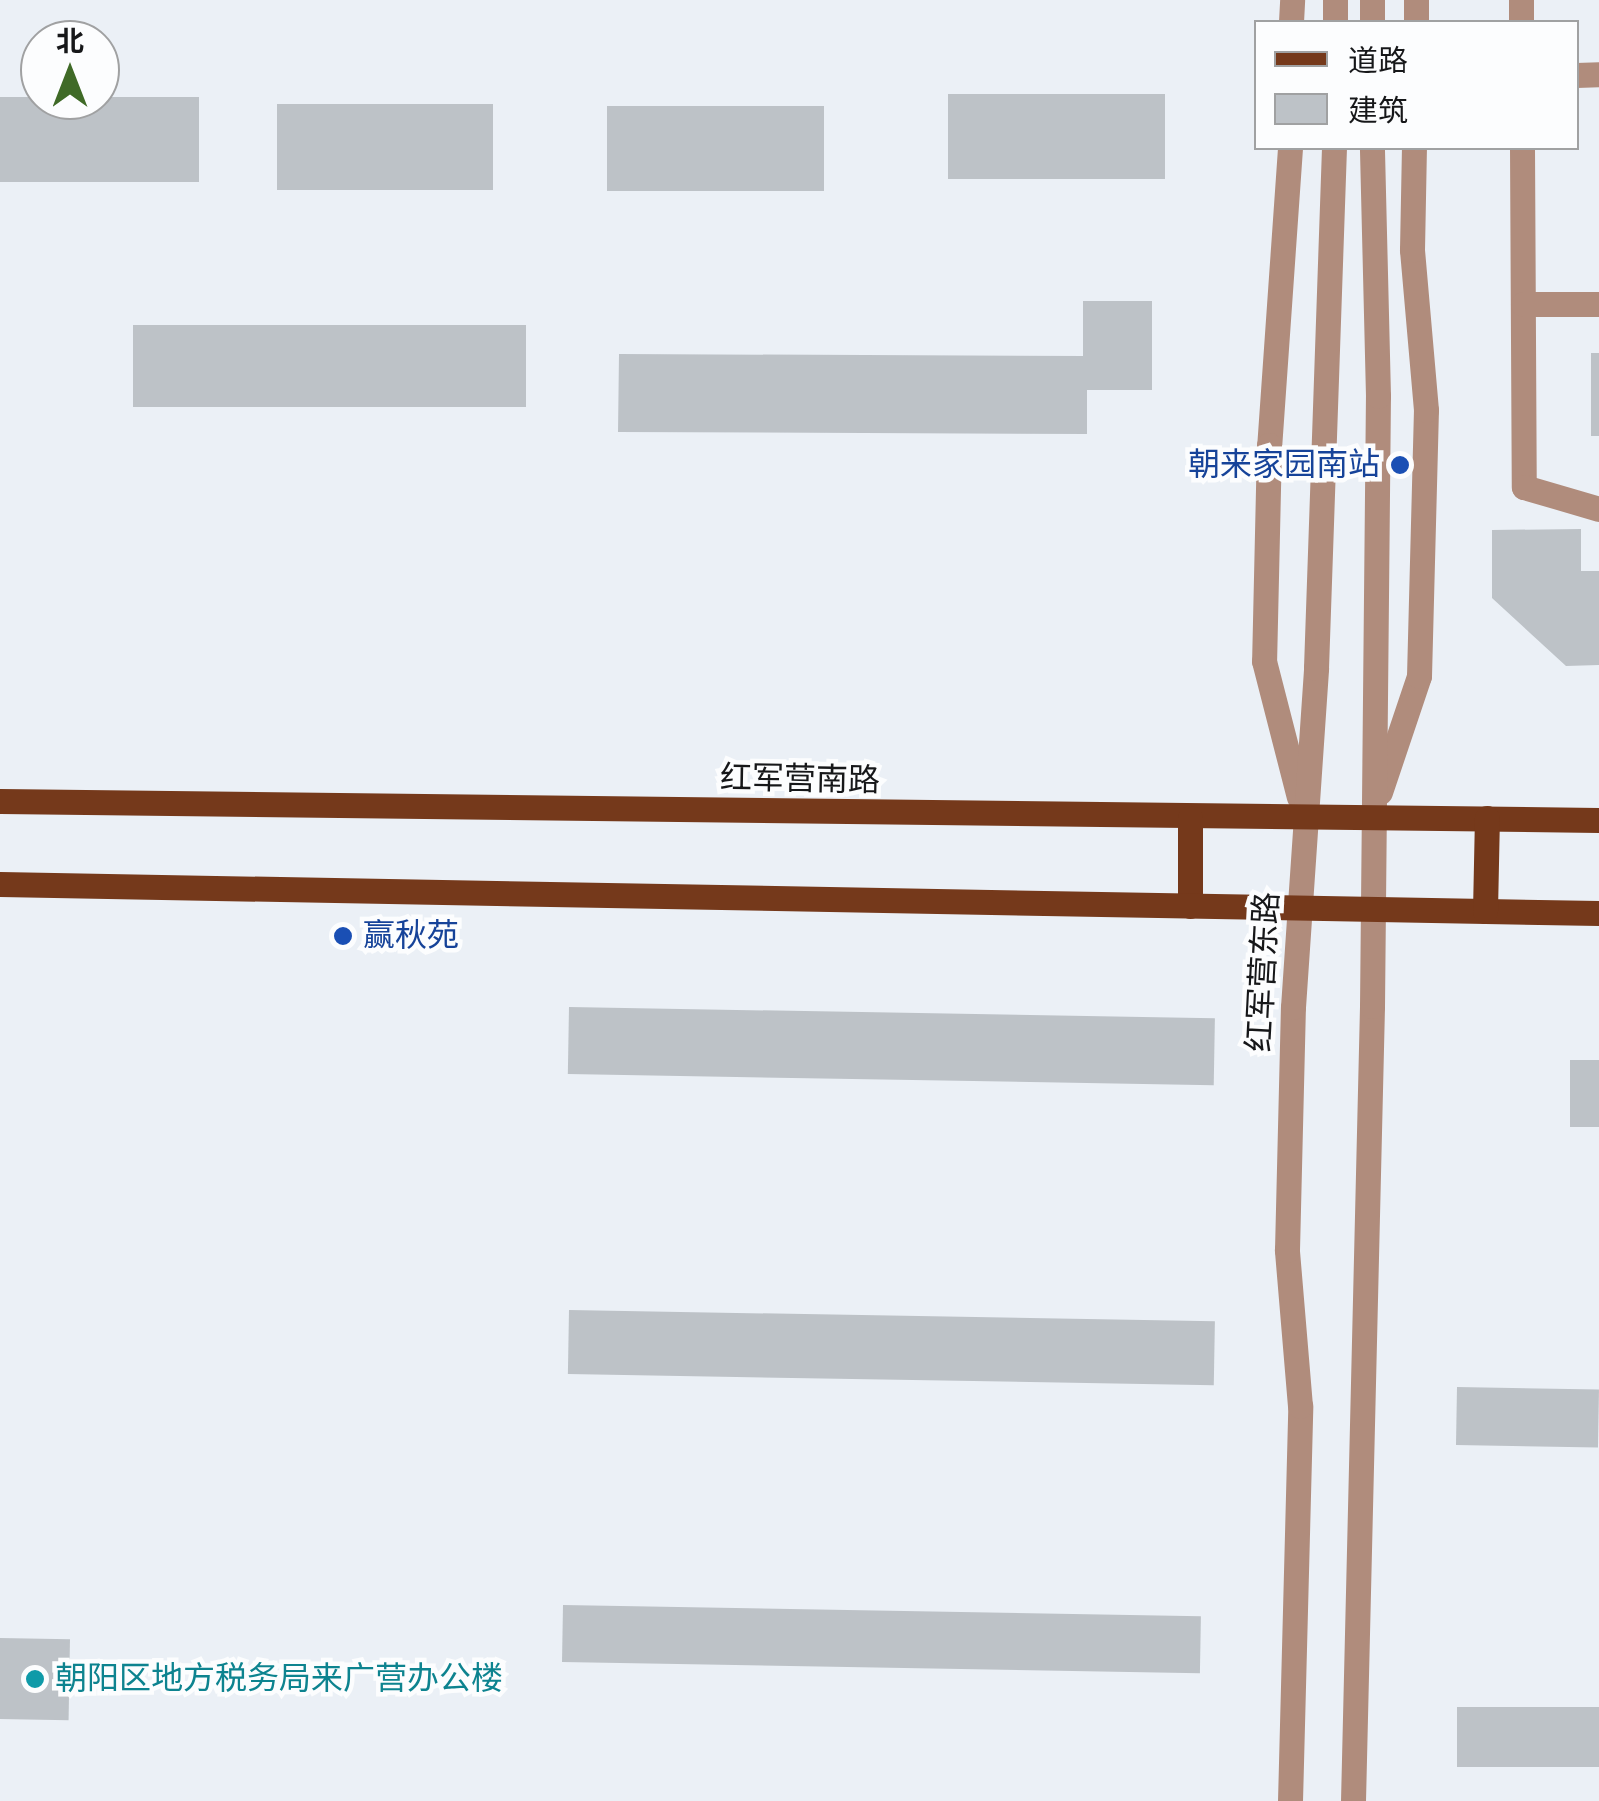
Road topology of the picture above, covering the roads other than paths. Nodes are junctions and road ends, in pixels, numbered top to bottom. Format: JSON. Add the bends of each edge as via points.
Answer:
{"nodes":[{"id":1,"x":1290,"y":150,"type":"edge"},
{"id":2,"x":1334,"y":150,"type":"edge"},
{"id":3,"x":1372,"y":150,"type":"edge"},
{"id":4,"x":1414,"y":150,"type":"edge"},
{"id":5,"x":1522,"y":150,"type":"edge"},
{"id":6,"x":1523,"y":304,"type":"junction"},
{"id":7,"x":1599,"y":304,"type":"edge"},
{"id":8,"x":1599,"y":508,"type":"edge"},
{"id":9,"x":0,"y":801,"type":"edge"},
{"id":10,"x":1372,"y":816,"type":"junction"},
{"id":11,"x":1190,"y":818,"type":"junction"},
{"id":12,"x":1487,"y":818,"type":"junction"},
{"id":13,"x":1305,"y":820,"type":"junction"},
{"id":14,"x":1599,"y":820,"type":"edge"},
{"id":15,"x":0,"y":884,"type":"edge"},
{"id":16,"x":1190,"y":906,"type":"junction"},
{"id":17,"x":1300,"y":908,"type":"junction"},
{"id":18,"x":1373,"y":909,"type":"junction"},
{"id":19,"x":1485,"y":911,"type":"junction"},
{"id":20,"x":1599,"y":913,"type":"edge"},
{"id":21,"x":1290,"y":1801,"type":"edge"},
{"id":22,"x":1352,"y":1801,"type":"edge"}],
"edges":[{"from":1,"to":13,"type":"street","via":[[1269,445],[1264,661]]},
{"from":2,"to":13,"type":"street","name":"红军营东路"},
{"from":3,"to":10,"type":"street","via":[[1378,396]]},
{"from":4,"to":10,"type":"street","via":[[1412,250],[1426,410],[1419,676]]},
{"from":5,"to":6,"type":"street"},
{"from":6,"to":7,"type":"street"},
{"from":6,"to":8,"type":"street","via":[[1524,487]]},
{"from":9,"to":11,"type":"main road","name":"红军营南路"},
{"from":10,"to":12,"type":"main road","name":"红军营南路"},
{"from":10,"to":13,"type":"main road","name":"红军营南路"},
{"from":10,"to":18,"type":"street"},
{"from":11,"to":13,"type":"main road","name":"红军营南路"},
{"from":11,"to":16,"type":"main road"},
{"from":12,"to":14,"type":"main road","name":"红军营南路"},
{"from":12,"to":19,"type":"main road"},
{"from":13,"to":17,"type":"street","name":"红军营东路"},
{"from":15,"to":16,"type":"main road"},
{"from":16,"to":17,"type":"main road"},
{"from":17,"to":18,"type":"main road"},
{"from":17,"to":21,"type":"street","name":"红军营东路","via":[[1287,1250],[1300,1406]]},
{"from":18,"to":19,"type":"main road"},
{"from":18,"to":22,"type":"street"},
{"from":19,"to":20,"type":"main road"}]}
